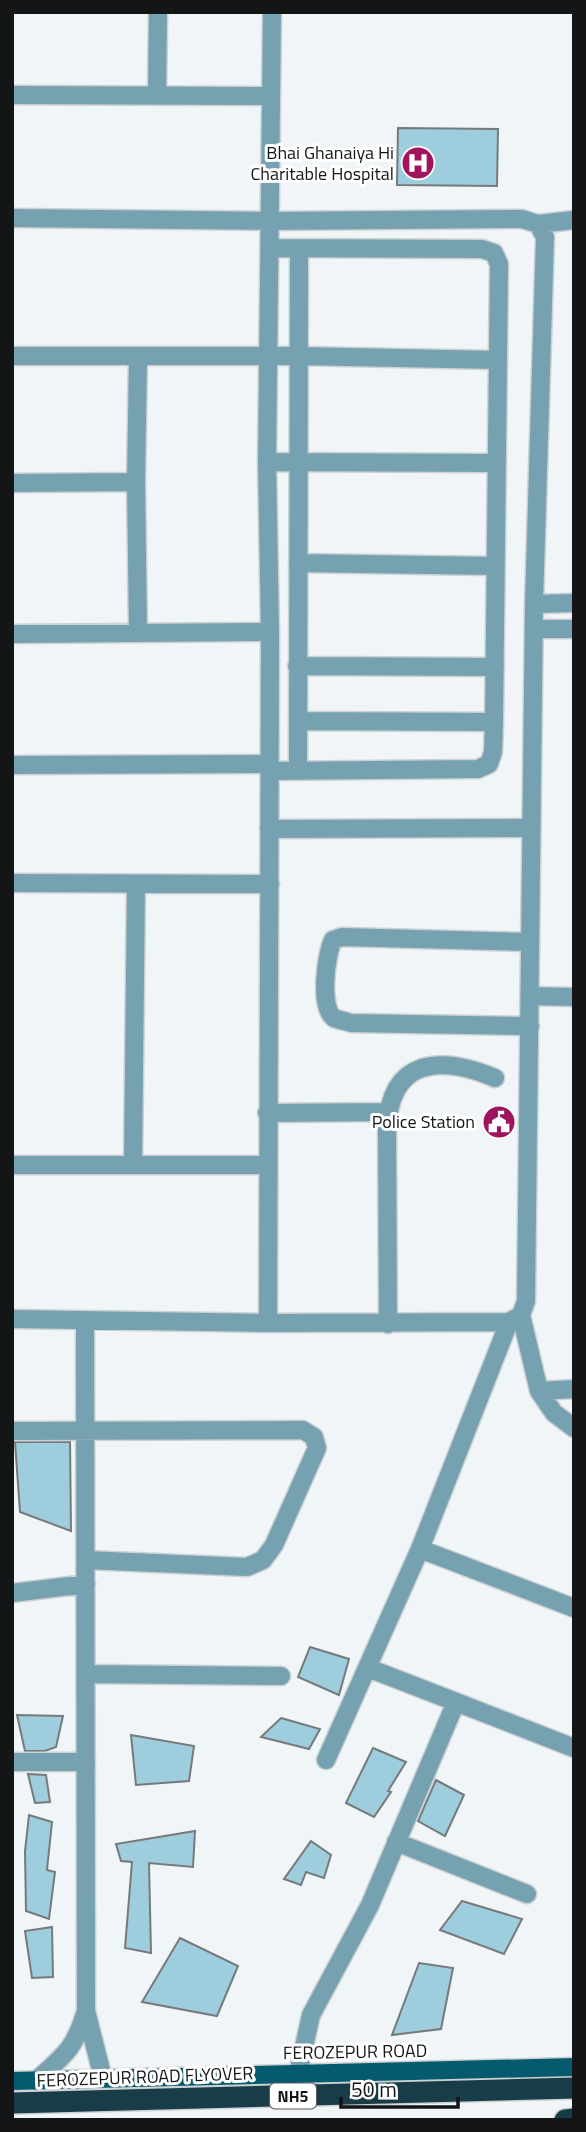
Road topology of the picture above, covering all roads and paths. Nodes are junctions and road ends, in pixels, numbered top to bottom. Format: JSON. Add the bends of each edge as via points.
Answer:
{"nodes":[{"id":1,"x":158,"y":12,"type":"edge"},
{"id":2,"x":272,"y":12,"type":"edge"},
{"id":3,"x":12,"y":95,"type":"edge"},
{"id":4,"x":157,"y":96,"type":"junction"},
{"id":5,"x":271,"y":96,"type":"junction"},
{"id":6,"x":12,"y":218,"type":"edge"},
{"id":7,"x":574,"y":220,"type":"edge"},
{"id":8,"x":269,"y":221,"type":"junction"},
{"id":9,"x":538,"y":225,"type":"junction"},
{"id":10,"x":270,"y":248,"type":"junction"},
{"id":11,"x":299,"y":250,"type":"junction"},
{"id":12,"x":12,"y":356,"type":"edge"},
{"id":13,"x":268,"y":356,"type":"junction"},
{"id":14,"x":298,"y":356,"type":"junction"},
{"id":15,"x":138,"y":357,"type":"junction"},
{"id":16,"x":498,"y":360,"type":"junction"},
{"id":17,"x":267,"y":461,"type":"junction"},
{"id":18,"x":299,"y":463,"type":"junction"},
{"id":19,"x":496,"y":463,"type":"junction"},
{"id":20,"x":136,"y":482,"type":"junction"},
{"id":21,"x":12,"y":483,"type":"edge"},
{"id":22,"x":298,"y":564,"type":"junction"},
{"id":23,"x":495,"y":566,"type":"junction"},
{"id":24,"x":534,"y":604,"type":"junction"},
{"id":25,"x":574,"y":604,"type":"edge"},
{"id":26,"x":534,"y":629,"type":"junction"},
{"id":27,"x":574,"y":629,"type":"edge"},
{"id":28,"x":138,"y":632,"type":"junction"},
{"id":29,"x":270,"y":632,"type":"junction"},
{"id":30,"x":12,"y":634,"type":"edge"},
{"id":31,"x":297,"y":666,"type":"junction"},
{"id":32,"x":495,"y":667,"type":"junction"},
{"id":33,"x":298,"y":721,"type":"junction"},
{"id":34,"x":494,"y":722,"type":"junction"},
{"id":35,"x":12,"y":765,"type":"edge"},
{"id":36,"x":269,"y":768,"type":"junction"},
{"id":37,"x":298,"y":771,"type":"junction"},
{"id":38,"x":531,"y":828,"type":"junction"},
{"id":39,"x":269,"y":829,"type":"junction"},
{"id":40,"x":12,"y":883,"type":"edge"},
{"id":41,"x":136,"y":884,"type":"junction"},
{"id":42,"x":270,"y":884,"type":"junction"},
{"id":43,"x":530,"y":942,"type":"junction"},
{"id":44,"x":530,"y":996,"type":"junction"},
{"id":45,"x":574,"y":997,"type":"edge"},
{"id":46,"x":530,"y":1026,"type":"junction"},
{"id":47,"x":495,"y":1078,"type":"dead end"},
{"id":48,"x":387,"y":1112,"type":"junction"},
{"id":49,"x":268,"y":1113,"type":"junction"},
{"id":50,"x":12,"y":1164,"type":"edge"},
{"id":51,"x":133,"y":1164,"type":"junction"},
{"id":52,"x":267,"y":1165,"type":"junction"},
{"id":53,"x":515,"y":1318,"type":"junction"},
{"id":54,"x":12,"y":1319,"type":"edge"},
{"id":55,"x":85,"y":1320,"type":"junction"},
{"id":56,"x":268,"y":1323,"type":"junction"},
{"id":57,"x":388,"y":1324,"type":"junction"},
{"id":58,"x":574,"y":1389,"type":"edge"},
{"id":59,"x":539,"y":1391,"type":"junction"},
{"id":60,"x":574,"y":1428,"type":"edge"},
{"id":61,"x":85,"y":1430,"type":"junction"},
{"id":62,"x":12,"y":1431,"type":"edge"},
{"id":63,"x":420,"y":1549,"type":"junction"},
{"id":64,"x":86,"y":1560,"type":"junction"},
{"id":65,"x":86,"y":1584,"type":"junction"},
{"id":66,"x":12,"y":1593,"type":"edge"},
{"id":67,"x":574,"y":1608,"type":"edge"},
{"id":68,"x":368,"y":1668,"type":"junction"},
{"id":69,"x":86,"y":1674,"type":"junction"},
{"id":70,"x":281,"y":1676,"type":"dead end"},
{"id":71,"x":456,"y":1702,"type":"junction"},
{"id":72,"x":574,"y":1748,"type":"edge"},
{"id":73,"x":326,"y":1760,"type":"dead end"},
{"id":74,"x":12,"y":1762,"type":"edge"},
{"id":75,"x":86,"y":1762,"type":"junction"},
{"id":76,"x":396,"y":1842,"type":"junction"},
{"id":77,"x":527,"y":1894,"type":"dead end"},
{"id":78,"x":86,"y":2011,"type":"junction"},
{"id":79,"x":574,"y":2067,"type":"edge"},
{"id":80,"x":298,"y":2074,"type":"junction"},
{"id":81,"x":103,"y":2078,"type":"junction"},
{"id":82,"x":12,"y":2081,"type":"edge"},
{"id":83,"x":36,"y":2081,"type":"junction"},
{"id":84,"x":574,"y":2088,"type":"edge"},
{"id":85,"x":12,"y":2103,"type":"edge"},
{"id":86,"x":574,"y":2119,"type":"edge"},
{"id":87,"x":565,"y":2120,"type":"edge"}],
"edges":[{"from":1,"to":4,"type":"street"},
{"from":2,"to":5,"type":"street"},
{"from":3,"to":4,"type":"street"},
{"from":4,"to":5,"type":"street"},
{"from":5,"to":8,"type":"street"},
{"from":6,"to":8,"type":"street"},
{"from":7,"to":9,"type":"street"},
{"from":8,"to":9,"type":"street","via":[[522,219]]},
{"from":8,"to":10,"type":"street"},
{"from":9,"to":24,"type":"street","via":[[545,237]]},
{"from":10,"to":11,"type":"street"},
{"from":10,"to":13,"type":"street"},
{"from":11,"to":14,"type":"street"},
{"from":11,"to":16,"type":"street","via":[[482,249],[494,253],[499,264]]},
{"from":12,"to":15,"type":"street"},
{"from":13,"to":14,"type":"street"},
{"from":13,"to":15,"type":"street"},
{"from":13,"to":17,"type":"street"},
{"from":14,"to":16,"type":"street"},
{"from":14,"to":18,"type":"street"},
{"from":15,"to":20,"type":"street"},
{"from":16,"to":19,"type":"street"},
{"from":17,"to":18,"type":"street"},
{"from":17,"to":29,"type":"street"},
{"from":18,"to":19,"type":"street"},
{"from":18,"to":22,"type":"street"},
{"from":19,"to":23,"type":"street"},
{"from":20,"to":21,"type":"street"},
{"from":20,"to":28,"type":"street"},
{"from":22,"to":23,"type":"street"},
{"from":22,"to":31,"type":"street"},
{"from":23,"to":32,"type":"street"},
{"from":24,"to":25,"type":"street"},
{"from":24,"to":26,"type":"street"},
{"from":26,"to":27,"type":"street"},
{"from":26,"to":38,"type":"street"},
{"from":28,"to":29,"type":"street"},
{"from":28,"to":30,"type":"street"},
{"from":29,"to":36,"type":"street"},
{"from":31,"to":32,"type":"street"},
{"from":31,"to":33,"type":"street"},
{"from":32,"to":34,"type":"street"},
{"from":33,"to":34,"type":"street"},
{"from":33,"to":37,"type":"street"},
{"from":34,"to":37,"type":"street","via":[[489,764],[478,769]]},
{"from":35,"to":36,"type":"street"},
{"from":36,"to":37,"type":"street"},
{"from":36,"to":39,"type":"street"},
{"from":38,"to":39,"type":"street"},
{"from":38,"to":43,"type":"street"},
{"from":39,"to":42,"type":"street"},
{"from":40,"to":41,"type":"street"},
{"from":41,"to":42,"type":"street"},
{"from":41,"to":51,"type":"street"},
{"from":42,"to":49,"type":"street"},
{"from":43,"to":44,"type":"street"},
{"from":43,"to":46,"type":"street","via":[[342,937],[332,940],[328,950],[325,993],[334,1018],[351,1023]]},
{"from":44,"to":45,"type":"street"},
{"from":44,"to":46,"type":"street"},
{"from":46,"to":53,"type":"street","via":[[526,1301]]},
{"from":47,"to":48,"type":"street","via":[[449,1064],[423,1068],[405,1076]]},
{"from":48,"to":49,"type":"street"},
{"from":48,"to":57,"type":"street"},
{"from":49,"to":52,"type":"street"},
{"from":50,"to":51,"type":"street"},
{"from":51,"to":52,"type":"street"},
{"from":52,"to":56,"type":"street"},
{"from":53,"to":57,"type":"street"},
{"from":53,"to":59,"type":"street"},
{"from":53,"to":63,"type":"street"},
{"from":54,"to":55,"type":"street"},
{"from":55,"to":56,"type":"street"},
{"from":55,"to":61,"type":"street"},
{"from":56,"to":57,"type":"street"},
{"from":58,"to":59,"type":"street"},
{"from":59,"to":60,"type":"street","via":[[554,1413]]},
{"from":61,"to":62,"type":"street"},
{"from":61,"to":64,"type":"street"},
{"from":61,"to":64,"type":"street","via":[[303,1430],[314,1437],[317,1448],[263,1560],[247,1567]]},
{"from":63,"to":67,"type":"street"},
{"from":63,"to":68,"type":"street"},
{"from":64,"to":65,"type":"street"},
{"from":65,"to":66,"type":"street"},
{"from":65,"to":69,"type":"street"},
{"from":68,"to":71,"type":"street"},
{"from":68,"to":73,"type":"street"},
{"from":69,"to":70,"type":"street"},
{"from":69,"to":75,"type":"street"},
{"from":71,"to":72,"type":"street"},
{"from":71,"to":76,"type":"street"},
{"from":74,"to":75,"type":"street"},
{"from":75,"to":78,"type":"street"},
{"from":76,"to":77,"type":"street"},
{"from":76,"to":80,"type":"street","via":[[351,1944],[311,2015]]},
{"from":78,"to":81,"type":"street"},
{"from":78,"to":83,"type":"street","via":[[71,2049]]},
{"from":79,"to":80,"type":"main road","name":"FEROZEPUR ROAD"},
{"from":80,"to":81,"type":"main road","name":"FEROZEPUR ROAD"},
{"from":81,"to":83,"type":"main road","name":"FEROZEPUR ROAD"},
{"from":82,"to":83,"type":"main road","name":"FEROZEPUR ROAD"},
{"from":84,"to":85,"type":"highway","name":"FEROZEPUR ROAD FLYOVER","number":"NH5"},
{"from":86,"to":87,"type":"highway"}]}
